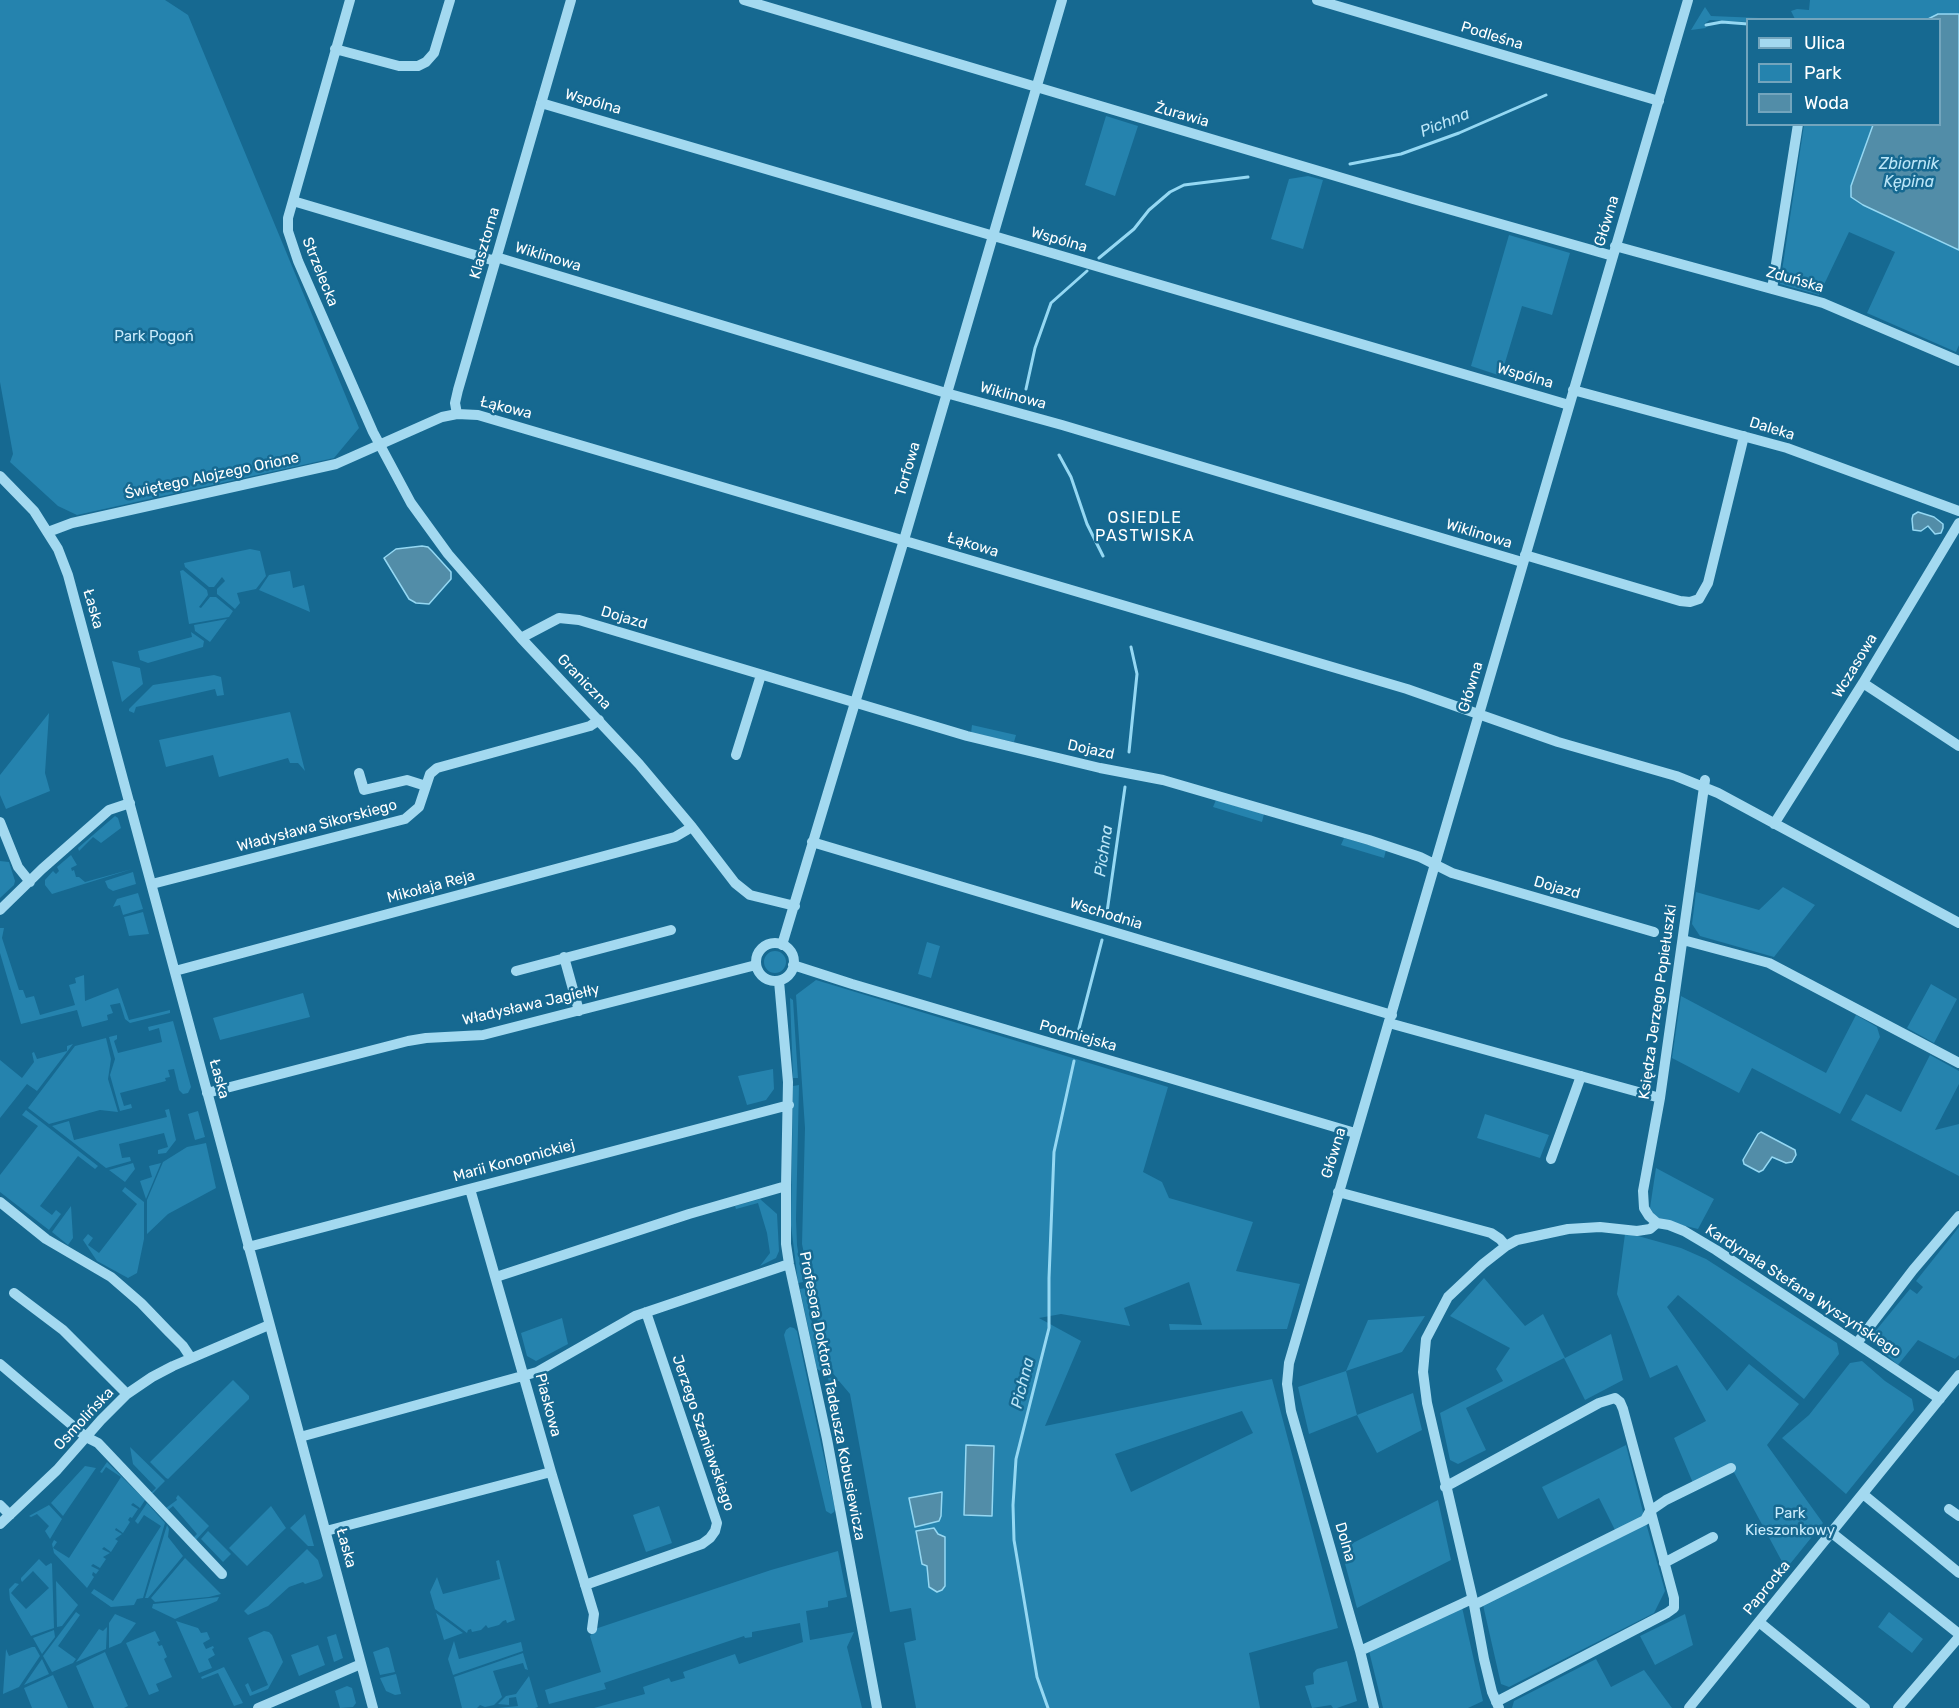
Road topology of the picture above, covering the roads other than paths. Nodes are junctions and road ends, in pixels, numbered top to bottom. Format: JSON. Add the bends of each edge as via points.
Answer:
{"nodes":[{"id":1,"x":350,"y":0,"type":"edge"},
{"id":2,"x":450,"y":0,"type":"edge"},
{"id":3,"x":571,"y":0,"type":"edge"},
{"id":4,"x":744,"y":0,"type":"edge"},
{"id":5,"x":1062,"y":0,"type":"edge"},
{"id":6,"x":1317,"y":0,"type":"edge"},
{"id":7,"x":1688,"y":0,"type":"edge"},
{"id":8,"x":335,"y":50,"type":"junction"},
{"id":9,"x":1035,"y":88,"type":"junction"},
{"id":10,"x":1659,"y":101,"type":"junction"},
{"id":11,"x":541,"y":103,"type":"junction"},
{"id":12,"x":1798,"y":126,"type":"edge"},
{"id":13,"x":293,"y":201,"type":"junction"},
{"id":14,"x":992,"y":236,"type":"junction"},
{"id":15,"x":1614,"y":251,"type":"junction"},
{"id":16,"x":496,"y":259,"type":"junction"},
{"id":17,"x":1772,"y":289,"type":"junction"},
{"id":18,"x":1959,"y":361,"type":"edge"},
{"id":19,"x":1573,"y":390,"type":"junction"},
{"id":20,"x":946,"y":393,"type":"junction"},
{"id":21,"x":1569,"y":405,"type":"junction"},
{"id":22,"x":457,"y":414,"type":"junction"},
{"id":23,"x":1744,"y":436,"type":"junction"},
{"id":24,"x":380,"y":445,"type":"junction"},
{"id":25,"x":0,"y":476,"type":"edge"},
{"id":26,"x":1959,"y":511,"type":"edge"},
{"id":27,"x":1959,"y":523,"type":"edge"},
{"id":28,"x":48,"y":532,"type":"junction"},
{"id":29,"x":904,"y":540,"type":"junction"},
{"id":30,"x":1524,"y":559,"type":"junction"},
{"id":31,"x":521,"y":638,"type":"junction"},
{"id":32,"x":761,"y":675,"type":"junction"},
{"id":33,"x":1863,"y":683,"type":"junction"},
{"id":34,"x":855,"y":703,"type":"junction"},
{"id":35,"x":1478,"y":713,"type":"junction"},
{"id":36,"x":599,"y":720,"type":"junction"},
{"id":37,"x":1959,"y":746,"type":"edge"},
{"id":38,"x":736,"y":755,"type":"dead end"},
{"id":39,"x":359,"y":772,"type":"dead end"},
{"id":40,"x":1705,"y":784,"type":"junction"},
{"id":41,"x":426,"y":786,"type":"junction"},
{"id":42,"x":130,"y":803,"type":"junction"},
{"id":43,"x":0,"y":822,"type":"edge"},
{"id":44,"x":1774,"y":824,"type":"junction"},
{"id":45,"x":692,"y":827,"type":"junction"},
{"id":46,"x":812,"y":842,"type":"junction"},
{"id":47,"x":1434,"y":865,"type":"junction"},
{"id":48,"x":30,"y":882,"type":"junction"},
{"id":49,"x":152,"y":884,"type":"junction"},
{"id":50,"x":795,"y":906,"type":"junction"},
{"id":51,"x":0,"y":910,"type":"edge"},
{"id":52,"x":1959,"y":923,"type":"edge"},
{"id":53,"x":671,"y":930,"type":"dead end"},
{"id":54,"x":1654,"y":932,"type":"dead end"},
{"id":55,"x":1683,"y":940,"type":"junction"},
{"id":56,"x":782,"y":945,"type":"junction"},
{"id":57,"x":564,"y":957,"type":"junction"},
{"id":58,"x":756,"y":965,"type":"junction"},
{"id":59,"x":794,"y":965,"type":"junction"},
{"id":60,"x":175,"y":971,"type":"junction"},
{"id":61,"x":516,"y":971,"type":"dead end"},
{"id":62,"x":779,"y":981,"type":"junction"},
{"id":63,"x":579,"y":1011,"type":"junction"},
{"id":64,"x":1390,"y":1019,"type":"junction"},
{"id":65,"x":1959,"y":1063,"type":"edge"},
{"id":66,"x":1581,"y":1076,"type":"junction"},
{"id":67,"x":207,"y":1093,"type":"junction"},
{"id":68,"x":1660,"y":1098,"type":"junction"},
{"id":69,"x":789,"y":1105,"type":"junction"},
{"id":70,"x":1355,"y":1133,"type":"junction"},
{"id":71,"x":1551,"y":1159,"type":"dead end"},
{"id":72,"x":786,"y":1185,"type":"junction"},
{"id":73,"x":470,"y":1189,"type":"junction"},
{"id":74,"x":1338,"y":1192,"type":"junction"},
{"id":75,"x":2,"y":1207,"type":"edge"},
{"id":76,"x":1959,"y":1216,"type":"edge"},
{"id":77,"x":1657,"y":1223,"type":"junction"},
{"id":78,"x":1506,"y":1246,"type":"junction"},
{"id":79,"x":248,"y":1247,"type":"junction"},
{"id":80,"x":789,"y":1264,"type":"junction"},
{"id":81,"x":496,"y":1277,"type":"junction"},
{"id":82,"x":14,"y":1293,"type":"dead end"},
{"id":83,"x":646,"y":1312,"type":"junction"},
{"id":84,"x":269,"y":1325,"type":"junction"},
{"id":85,"x":1857,"y":1344,"type":"junction"},
{"id":86,"x":191,"y":1358,"type":"junction"},
{"id":87,"x":0,"y":1364,"type":"edge"},
{"id":88,"x":525,"y":1376,"type":"junction"},
{"id":89,"x":1959,"y":1376,"type":"edge"},
{"id":90,"x":1287,"y":1384,"type":"joint"},
{"id":91,"x":127,"y":1394,"type":"junction"},
{"id":92,"x":1940,"y":1399,"type":"junction"},
{"id":93,"x":86,"y":1437,"type":"junction"},
{"id":94,"x":300,"y":1437,"type":"junction"},
{"id":95,"x":1731,"y":1468,"type":"dead end"},
{"id":96,"x":551,"y":1472,"type":"junction"},
{"id":97,"x":1445,"y":1487,"type":"junction"},
{"id":98,"x":1863,"y":1494,"type":"junction"},
{"id":99,"x":0,"y":1505,"type":"edge"},
{"id":100,"x":1949,"y":1509,"type":"dead end"},
{"id":101,"x":1650,"y":1511,"type":"junction"},
{"id":102,"x":9,"y":1515,"type":"junction"},
{"id":103,"x":1959,"y":1516,"type":"edge"},
{"id":104,"x":0,"y":1524,"type":"edge"},
{"id":105,"x":326,"y":1531,"type":"junction"},
{"id":106,"x":1832,"y":1533,"type":"junction"},
{"id":107,"x":1713,"y":1537,"type":"dead end"},
{"id":108,"x":1664,"y":1563,"type":"junction"},
{"id":109,"x":1959,"y":1573,"type":"edge"},
{"id":110,"x":222,"y":1575,"type":"dead end"},
{"id":111,"x":585,"y":1585,"type":"junction"},
{"id":112,"x":1473,"y":1602,"type":"junction"},
{"id":113,"x":1759,"y":1622,"type":"junction"},
{"id":114,"x":592,"y":1629,"type":"dead end"},
{"id":115,"x":1959,"y":1635,"type":"edge"},
{"id":116,"x":1360,"y":1651,"type":"junction"},
{"id":117,"x":361,"y":1664,"type":"junction"},
{"id":118,"x":1497,"y":1705,"type":"edge"},
{"id":119,"x":258,"y":1708,"type":"edge"},
{"id":120,"x":373,"y":1708,"type":"edge"},
{"id":121,"x":878,"y":1708,"type":"edge"},
{"id":122,"x":1374,"y":1708,"type":"edge"},
{"id":123,"x":1689,"y":1708,"type":"edge"},
{"id":124,"x":1865,"y":1708,"type":"edge"},
{"id":125,"x":1898,"y":1708,"type":"edge"}],
"edges":[{"from":1,"to":8,"type":"street","name":"Strzelecka"},
{"from":2,"to":8,"type":"street","via":[[434,53],[418,66],[399,66]]},
{"from":3,"to":11,"type":"street","name":"Klasztorna"},
{"from":4,"to":9,"type":"street","name":"Żurawia"},
{"from":5,"to":9,"type":"street","name":"Torfowa"},
{"from":6,"to":10,"type":"street","name":"Podleśna"},
{"from":7,"to":10,"type":"street","name":"Główna"},
{"from":8,"to":13,"type":"street","name":"Strzelecka"},
{"from":9,"to":14,"type":"street","name":"Torfowa"},
{"from":9,"to":15,"type":"street","name":"Żurawia","via":[[1413,199]]},
{"from":10,"to":15,"type":"street","name":"Główna"},
{"from":11,"to":14,"type":"street","name":"Wspólna"},
{"from":11,"to":16,"type":"street","name":"Klasztorna"},
{"from":12,"to":17,"type":"street"},
{"from":13,"to":16,"type":"street","name":"Wiklinowa"},
{"from":13,"to":24,"type":"street","name":"Strzelecka","via":[[288,218],[291,243]]},
{"from":14,"to":20,"type":"street","name":"Torfowa"},
{"from":14,"to":21,"type":"street","name":"Wspólna"},
{"from":15,"to":17,"type":"street","name":"Zduńska"},
{"from":15,"to":19,"type":"street","name":"Główna"},
{"from":16,"to":20,"type":"street","name":"Wiklinowa"},
{"from":16,"to":22,"type":"street","name":"Klasztorna","via":[[458,390]]},
{"from":17,"to":18,"type":"street","name":"Zduńska","via":[[1823,303]]},
{"from":19,"to":21,"type":"street","name":"Główna"},
{"from":19,"to":23,"type":"street","name":"Daleka"},
{"from":20,"to":29,"type":"street","name":"Torfowa"},
{"from":20,"to":30,"type":"street","name":"Wiklinowa"},
{"from":21,"to":30,"type":"street","name":"Główna"},
{"from":22,"to":24,"type":"street"},
{"from":22,"to":29,"type":"street","name":"Łąkowa","via":[[498,420]]},
{"from":23,"to":26,"type":"street","name":"Daleka"},
{"from":23,"to":30,"type":"street","name":"Wiklinowa","via":[[1708,583],[1699,598],[1680,602]]},
{"from":24,"to":28,"type":"street","name":"Świętego Alojzego Orione","via":[[336,464],[72,522]]},
{"from":24,"to":31,"type":"street","name":"Graniczna","via":[[429,529]]},
{"from":25,"to":28,"type":"street","name":"Łaska","via":[[23,498]]},
{"from":27,"to":33,"type":"street","name":"Wczasowa"},
{"from":28,"to":42,"type":"street","name":"Łaska","via":[[68,575]]},
{"from":29,"to":34,"type":"street","name":"Torfowa"},
{"from":29,"to":35,"type":"street","name":"Łąkowa"},
{"from":30,"to":35,"type":"street","name":"Główna"},
{"from":31,"to":32,"type":"street","name":"Dojazd","via":[[549,621],[568,617]]},
{"from":31,"to":36,"type":"street","name":"Graniczna"},
{"from":32,"to":34,"type":"street","name":"Dojazd"},
{"from":32,"to":38,"type":"street"},
{"from":33,"to":37,"type":"street"},
{"from":33,"to":44,"type":"street","name":"Wczasowa"},
{"from":34,"to":46,"type":"street","name":"Torfowa"},
{"from":34,"to":47,"type":"street","name":"Dojazd","via":[[967,736],[1163,780],[1370,840]]},
{"from":35,"to":40,"type":"street","name":"Łąkowa"},
{"from":35,"to":47,"type":"street","name":"Główna"},
{"from":36,"to":41,"type":"street","name":"Władysława Sikorskiego","via":[[591,726],[437,768]]},
{"from":36,"to":45,"type":"street","name":"Graniczna"},
{"from":39,"to":41,"type":"street","via":[[364,790],[407,780]]},
{"from":40,"to":44,"type":"street","name":"Łąkowa"},
{"from":40,"to":55,"type":"street","name":"Księdza Jerzego Popiełuszki"},
{"from":41,"to":49,"type":"street","name":"Władysława Sikorskiego","via":[[419,807],[405,819]]},
{"from":42,"to":48,"type":"street","via":[[109,810]]},
{"from":42,"to":49,"type":"street","name":"Łaska"},
{"from":43,"to":48,"type":"street","via":[[18,867]]},
{"from":44,"to":52,"type":"street","name":"Łąkowa"},
{"from":45,"to":50,"type":"street","name":"Graniczna","via":[[743,891]]},
{"from":45,"to":60,"type":"street","name":"Mikołaja Reja","via":[[675,837]]},
{"from":46,"to":50,"type":"street","name":"Torfowa"},
{"from":46,"to":64,"type":"street","name":"Wschodnia"},
{"from":47,"to":54,"type":"street","name":"Dojazd"},
{"from":47,"to":64,"type":"street","name":"Główna"},
{"from":48,"to":51,"type":"street"},
{"from":49,"to":60,"type":"street","name":"Łaska"},
{"from":50,"to":56,"type":"street","name":"Torfowa"},
{"from":53,"to":57,"type":"street"},
{"from":55,"to":65,"type":"street","via":[[1769,963]]},
{"from":55,"to":68,"type":"street","name":"Księdza Jerzego Popiełuszki"},
{"from":56,"to":58,"type":"street","via":[[765,946]]},
{"from":56,"to":59,"type":"street","via":[[791,953]]},
{"from":57,"to":61,"type":"street"},
{"from":57,"to":63,"type":"street"},
{"from":58,"to":62,"type":"street","via":[[762,976]]},
{"from":58,"to":63,"type":"street","name":"Władysława Jagiełły"},
{"from":59,"to":62,"type":"street","via":[[789,975]]},
{"from":59,"to":70,"type":"street","name":"Podmiejska"},
{"from":60,"to":67,"type":"street","name":"Łaska"},
{"from":62,"to":69,"type":"street","name":"Profesora Doktora Tadeusza Kobusiewicza"},
{"from":63,"to":67,"type":"street","name":"Władysława Jagiełły","via":[[483,1035],[408,1041]]},
{"from":64,"to":66,"type":"street","name":"Wschodnia"},
{"from":64,"to":70,"type":"street","name":"Główna"},
{"from":66,"to":68,"type":"street","name":"Wschodnia"},
{"from":66,"to":71,"type":"street"},
{"from":67,"to":79,"type":"street","name":"Łaska"},
{"from":68,"to":77,"type":"street","name":"Księdza Jerzego Popiełuszki","via":[[1643,1191],[1644,1208]]},
{"from":69,"to":72,"type":"street","name":"Profesora Doktora Tadeusza Kobusiewicza"},
{"from":69,"to":73,"type":"street","name":"Marii Konopnickiej"},
{"from":70,"to":74,"type":"street","name":"Główna"},
{"from":72,"to":80,"type":"street","name":"Profesora Doktora Tadeusza Kobusiewicza"},
{"from":72,"to":81,"type":"street"},
{"from":73,"to":79,"type":"street","name":"Marii Konopnickiej"},
{"from":73,"to":81,"type":"street","name":"Piaskowa"},
{"from":74,"to":78,"type":"street","via":[[1491,1233]]},
{"from":74,"to":90,"type":"street","name":"Główna","via":[[1293,1346]]},
{"from":75,"to":86,"type":"street","via":[[46,1239],[111,1277],[141,1303]]},
{"from":76,"to":85,"type":"street"},
{"from":77,"to":78,"type":"street","via":[[1650,1229],[1636,1231],[1569,1229]]},
{"from":77,"to":85,"type":"street","name":"Kardynała Stefana Wyszyńskiego","via":[[1684,1232],[1716,1250]]},
{"from":78,"to":97,"type":"street","via":[[1448,1297],[1426,1340],[1424,1382]]},
{"from":79,"to":84,"type":"street","name":"Łaska"},
{"from":80,"to":83,"type":"street"},
{"from":80,"to":121,"type":"street","name":"Profesora Doktora Tadeusza Kobusiewicza","via":[[827,1438]]},
{"from":81,"to":88,"type":"street","name":"Piaskowa"},
{"from":82,"to":91,"type":"street","via":[[63,1330]]},
{"from":83,"to":88,"type":"street"},
{"from":83,"to":111,"type":"street","name":"Jerzego Szaniawskiego","via":[[717,1523],[715,1531],[702,1544]]},
{"from":84,"to":86,"type":"street","name":"Osmolińska"},
{"from":84,"to":94,"type":"street","name":"Łaska"},
{"from":85,"to":92,"type":"street","name":"Kardynała Stefana Wyszyńskiego"},
{"from":86,"to":91,"type":"street","name":"Osmolińska"},
{"from":87,"to":93,"type":"street"},
{"from":88,"to":94,"type":"street"},
{"from":88,"to":96,"type":"street","name":"Piaskowa"},
{"from":89,"to":92,"type":"street","name":"Paprocka"},
{"from":90,"to":116,"type":"street","name":"Dolna","via":[[1291,1411]]},
{"from":91,"to":93,"type":"street","name":"Osmolińska"},
{"from":92,"to":98,"type":"street","name":"Paprocka"},
{"from":93,"to":102,"type":"street","name":"Osmolińska"},
{"from":93,"to":110,"type":"street","via":[[98,1443]]},
{"from":94,"to":105,"type":"street","name":"Łaska"},
{"from":95,"to":101,"type":"street"},
{"from":96,"to":105,"type":"street"},
{"from":96,"to":111,"type":"street","name":"Piaskowa"},
{"from":97,"to":101,"type":"street","via":[[1615,1398],[1623,1409]]},
{"from":97,"to":112,"type":"street"},
{"from":98,"to":106,"type":"street","name":"Paprocka"},
{"from":98,"to":109,"type":"street"},
{"from":99,"to":102,"type":"street"},
{"from":100,"to":103,"type":"street"},
{"from":101,"to":108,"type":"street"},
{"from":101,"to":112,"type":"street","via":[[1645,1520]]},
{"from":102,"to":104,"type":"street","name":"Osmolińska"},
{"from":105,"to":117,"type":"street","name":"Łaska"},
{"from":106,"to":113,"type":"street","name":"Paprocka"},
{"from":106,"to":115,"type":"street"},
{"from":107,"to":108,"type":"street"},
{"from":108,"to":118,"type":"street","via":[[1674,1608]]},
{"from":111,"to":114,"type":"street","name":"Piaskowa","via":[[594,1614]]},
{"from":112,"to":116,"type":"street"},
{"from":112,"to":118,"type":"street"},
{"from":113,"to":123,"type":"street","name":"Paprocka"},
{"from":113,"to":124,"type":"street"},
{"from":115,"to":125,"type":"street"},
{"from":116,"to":122,"type":"street","name":"Dolna"},
{"from":117,"to":119,"type":"street"},
{"from":117,"to":120,"type":"street","name":"Łaska"}]}
